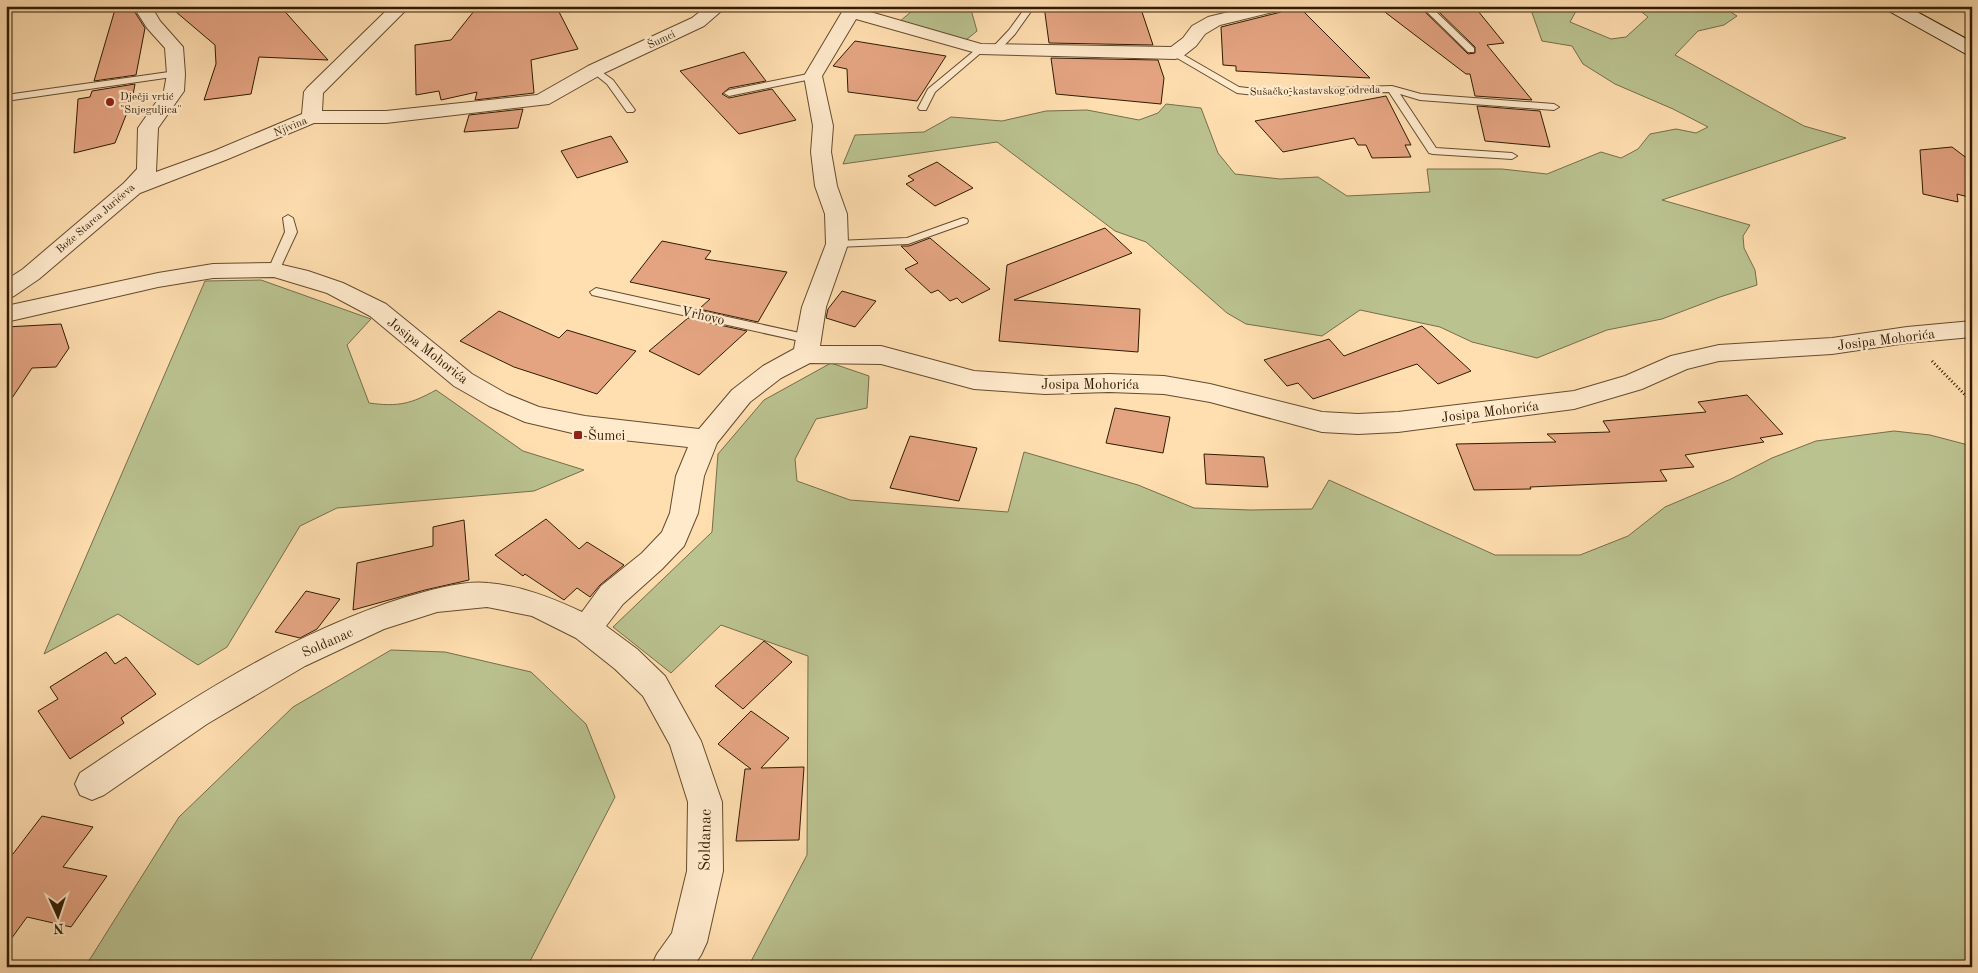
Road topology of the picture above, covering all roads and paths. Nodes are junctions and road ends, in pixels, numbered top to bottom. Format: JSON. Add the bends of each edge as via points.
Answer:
{"nodes":[{"id":1,"x":142,"y":6,"type":"edge"},
{"id":2,"x":401,"y":6,"type":"edge"},
{"id":3,"x":718,"y":6,"type":"edge"},
{"id":4,"x":1274,"y":6,"type":"edge"},
{"id":5,"x":1425,"y":6,"type":"edge"},
{"id":6,"x":1892,"y":6,"type":"edge"},
{"id":7,"x":851,"y":9,"type":"edge"},
{"id":8,"x":1028,"y":10,"type":"dead end"},
{"id":9,"x":988,"y":50,"type":"junction"},
{"id":10,"x":1471,"y":50,"type":"dead end"},
{"id":11,"x":1972,"y":50,"type":"edge"},
{"id":12,"x":1175,"y":53,"type":"junction"},
{"id":13,"x":595,"y":70,"type":"junction"},
{"id":14,"x":176,"y":74,"type":"junction"},
{"id":15,"x":813,"y":76,"type":"junction"},
{"id":16,"x":1392,"y":89,"type":"junction"},
{"id":17,"x":729,"y":94,"type":"dead end"},
{"id":18,"x":6,"y":98,"type":"edge"},
{"id":19,"x":923,"y":108,"type":"dead end"},
{"id":20,"x":1554,"y":108,"type":"dead end"},
{"id":21,"x":630,"y":110,"type":"dead end"},
{"id":22,"x":311,"y":117,"type":"junction"},
{"id":23,"x":1512,"y":156,"type":"dead end"},
{"id":24,"x":132,"y":188,"type":"junction"},
{"id":25,"x":288,"y":218,"type":"dead end"},
{"id":26,"x":963,"y":221,"type":"dead end"},
{"id":27,"x":837,"y":244,"type":"junction"},
{"id":28,"x":274,"y":270,"type":"junction"},
{"id":29,"x":6,"y":291,"type":"edge"},
{"id":30,"x":596,"y":292,"type":"dead end"},
{"id":31,"x":6,"y":314,"type":"edge"},
{"id":32,"x":1972,"y":329,"type":"edge"},
{"id":33,"x":1907,"y":335,"type":"junction"},
{"id":34,"x":808,"y":346,"type":"junction"},
{"id":35,"x":1972,"y":402,"type":"edge"},
{"id":36,"x":706,"y":439,"type":"junction"},
{"id":37,"x":587,"y":629,"type":"junction"},
{"id":38,"x":92,"y":784,"type":"dead end"},
{"id":39,"x":670,"y":967,"type":"edge"}],
"edges":[{"from":1,"to":14,"type":"street","name":"Bože Starca Jurićeva","via":[[174,47]]},
{"from":2,"to":22,"type":"street","name":"Njivina","via":[[314,92]]},
{"from":3,"to":13,"type":"street","name":"Šumci","via":[[698,22]]},
{"from":4,"to":12,"type":"street","via":[[1214,21],[1198,30],[1190,42]]},
{"from":5,"to":10,"type":"lane"},
{"from":6,"to":11,"type":"street"},
{"from":7,"to":9,"type":"street","name":"Sušačko-kastavskog odreda"},
{"from":7,"to":15,"type":"street"},
{"from":8,"to":9,"type":"lane","via":[[1012,32]]},
{"from":9,"to":12,"type":"street","name":"Sušačko-kastavskog odreda"},
{"from":9,"to":19,"type":"lane","via":[[939,83]]},
{"from":12,"to":16,"type":"lane","name":"Sušačko-kastavskog odreda","via":[[1237,90],[1264,93]]},
{"from":13,"to":21,"type":"lane","via":[[610,82]]},
{"from":13,"to":22,"type":"street","name":"Šumci","via":[[542,100],[386,116]]},
{"from":14,"to":18,"type":"lane"},
{"from":14,"to":24,"type":"street","name":"Bože Starca Jurićeva","via":[[174,90],[148,128],[147,170]]},
{"from":15,"to":17,"type":"lane"},
{"from":15,"to":27,"type":"street","via":[[823,126],[821,152],[826,186],[836,214]]},
{"from":16,"to":20,"type":"lane","name":"Sušačko-kastavskog odreda","via":[[1420,97]]},
{"from":16,"to":23,"type":"lane","via":[[1433,151]]},
{"from":22,"to":24,"type":"street","name":"Njivina"},
{"from":24,"to":29,"type":"street","name":"Bože Starca Jurićeva","via":[[31,274]]},
{"from":25,"to":28,"type":"lane","via":[[291,232]]},
{"from":26,"to":27,"type":"lane","via":[[908,241]]},
{"from":27,"to":34,"type":"street","via":[[814,307]]},
{"from":28,"to":31,"type":"street","name":"Josipa Mohorića","via":[[213,271],[158,280]]},
{"from":28,"to":36,"type":"street","name":"Josipa Mohorića","via":[[335,288],[378,310],[463,380],[534,415],[585,426]]},
{"from":30,"to":34,"type":"lane","name":"Vrhovo"},
{"from":32,"to":33,"type":"street","name":"Josipa Mohorića"},
{"from":33,"to":34,"type":"street","name":"Josipa Mohorića","via":[[1832,346],[1720,353],[1680,362],[1634,383],[1574,400],[1358,424],[1322,422],[1210,393],[1164,385],[1045,385],[974,380],[881,355]]},
{"from":33,"to":35,"type":"path"},
{"from":34,"to":36,"type":"street","name":"Josipa Mohorića","via":[[741,396]]},
{"from":36,"to":37,"type":"street","via":[[690,476],[684,513],[674,538],[612,596]]},
{"from":37,"to":38,"type":"street","name":"Soldanac","via":[[537,605],[487,595],[437,600],[376,620],[294,656],[196,714]]},
{"from":37,"to":39,"type":"street","name":"Soldanac","via":[[626,658],[654,686],[685,741],[705,802],[705,871],[688,942]]}]}
